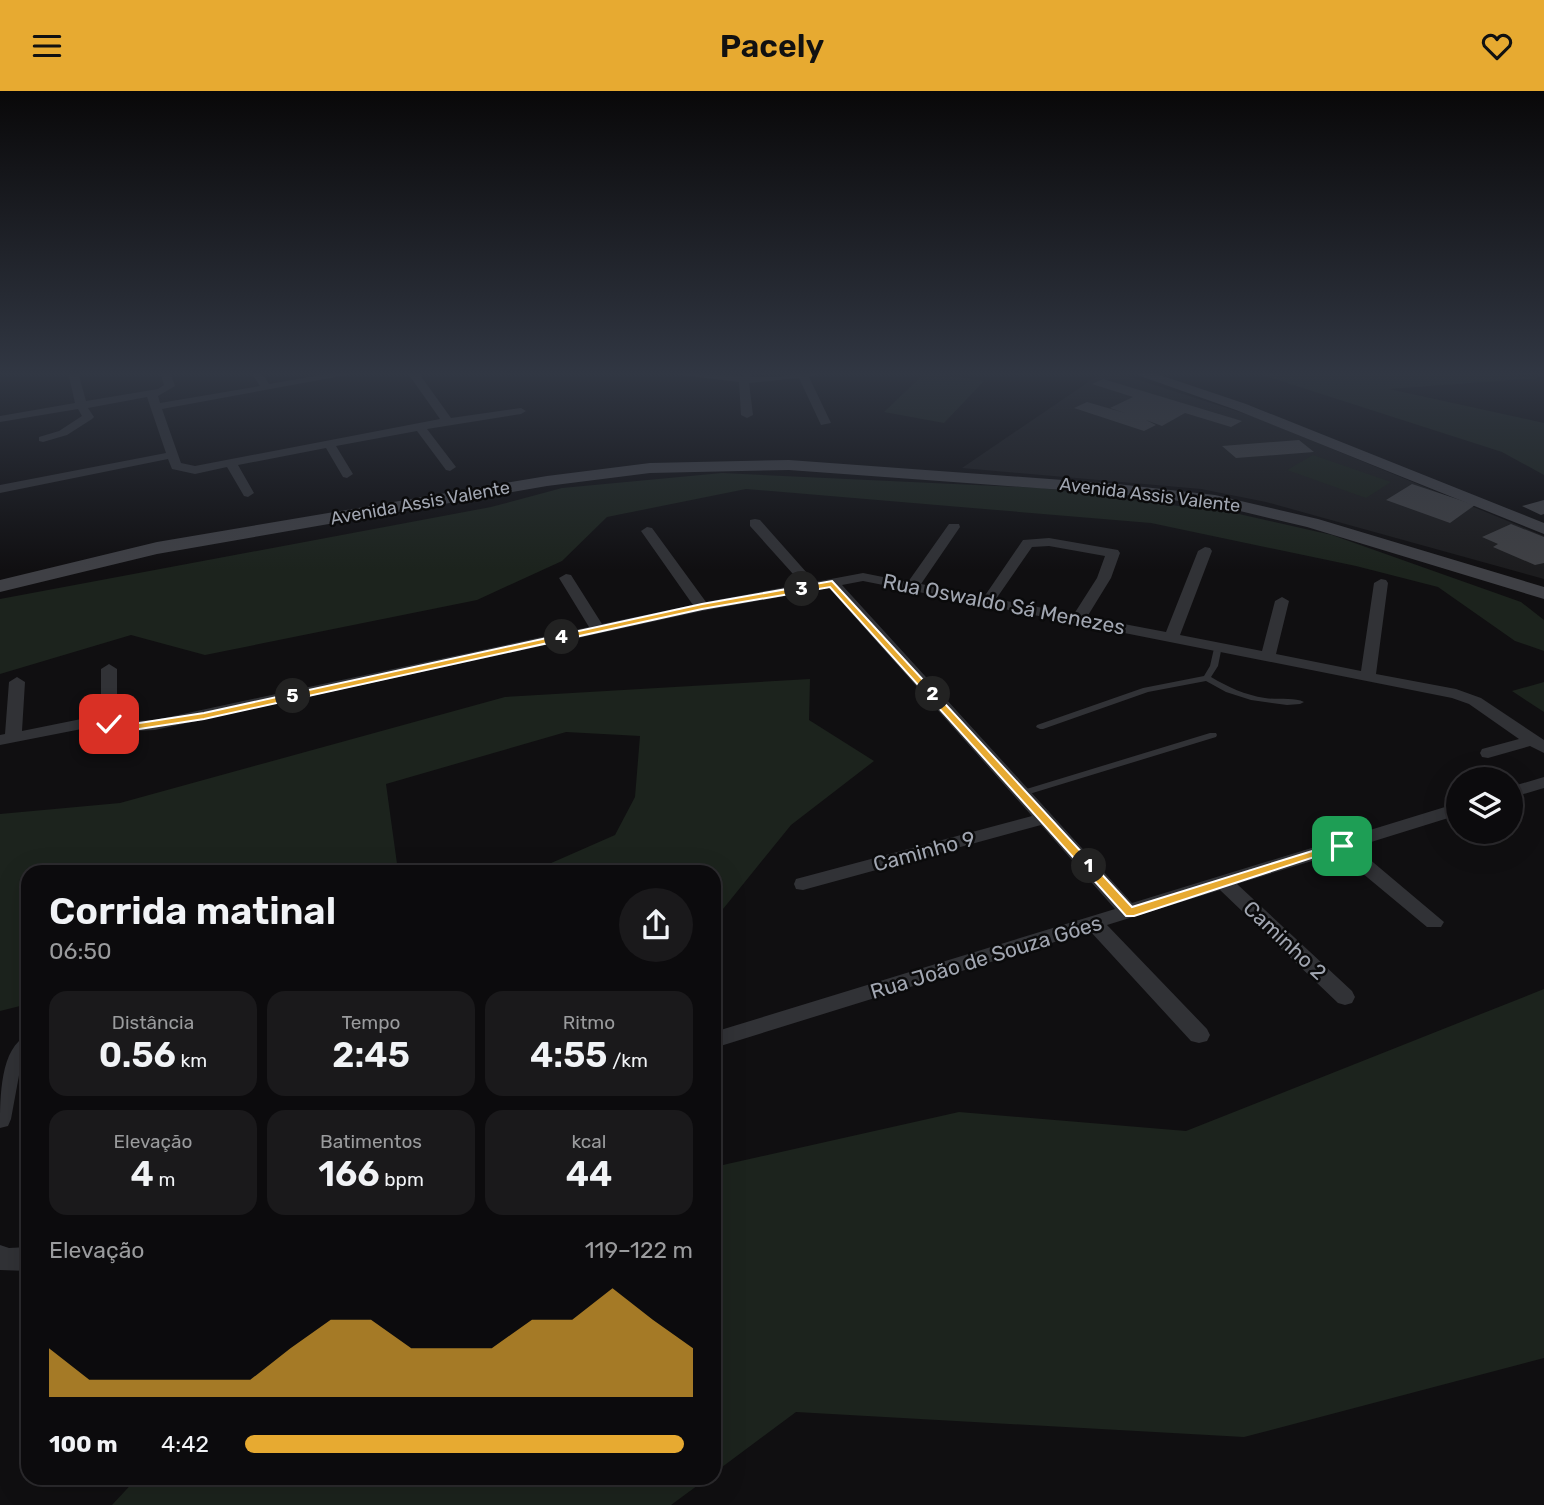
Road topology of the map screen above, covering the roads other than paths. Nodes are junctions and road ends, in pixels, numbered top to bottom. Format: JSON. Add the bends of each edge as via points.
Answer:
{"nodes":[{"id":1,"x":46,"y":438,"type":"edge"},
{"id":2,"x":166,"y":438,"type":"edge"},
{"id":3,"x":368,"y":438,"type":"edge"},
{"id":4,"x":428,"y":438,"type":"edge"},
{"id":5,"x":1318,"y":438,"type":"edge"},
{"id":6,"x":43,"y":439,"type":"dead end"},
{"id":7,"x":330,"y":445,"type":"junction"},
{"id":8,"x":171,"y":456,"type":"junction"},
{"id":9,"x":232,"y":465,"type":"junction"},
{"id":10,"x":450,"y":467,"type":"dead end"},
{"id":11,"x":347,"y":474,"type":"dead end"},
{"id":12,"x":0,"y":489,"type":"edge"},
{"id":13,"x":248,"y":493,"type":"dead end"},
{"id":14,"x":755,"y":523,"type":"dead end"},
{"id":15,"x":954,"y":527,"type":"dead end"},
{"id":16,"x":1544,"y":529,"type":"edge"},
{"id":17,"x":647,"y":531,"type":"dead end"},
{"id":18,"x":1205,"y":551,"type":"dead end"},
{"id":19,"x":566,"y":578,"type":"dead end"},
{"id":20,"x":832,"y":583,"type":"junction"},
{"id":21,"x":1381,"y":583,"type":"dead end"},
{"id":22,"x":913,"y":585,"type":"junction"},
{"id":23,"x":0,"y":586,"type":"edge"},
{"id":24,"x":812,"y":587,"type":"junction"},
{"id":25,"x":1544,"y":593,"type":"edge"},
{"id":26,"x":988,"y":601,"type":"junction"},
{"id":27,"x":1282,"y":601,"type":"dead end"},
{"id":28,"x":702,"y":607,"type":"junction"},
{"id":29,"x":1078,"y":619,"type":"junction"},
{"id":30,"x":598,"y":629,"type":"junction"},
{"id":31,"x":1172,"y":637,"type":"junction"},
{"id":32,"x":1218,"y":646,"type":"junction"},
{"id":33,"x":1268,"y":656,"type":"junction"},
{"id":34,"x":109,"y":669,"type":"dead end"},
{"id":35,"x":1367,"y":676,"type":"junction"},
{"id":36,"x":1207,"y":678,"type":"junction"},
{"id":37,"x":17,"y":682,"type":"dead end"},
{"id":38,"x":1300,"y":702,"type":"dead end"},
{"id":39,"x":107,"y":719,"type":"junction"},
{"id":40,"x":1040,"y":727,"type":"dead end"},
{"id":41,"x":1213,"y":735,"type":"dead end"},
{"id":42,"x":7,"y":739,"type":"edge"},
{"id":43,"x":1538,"y":744,"type":"edge"},
{"id":44,"x":1488,"y":753,"type":"dead end"},
{"id":45,"x":1544,"y":782,"type":"edge"},
{"id":46,"x":1523,"y":789,"type":"edge"},
{"id":47,"x":1023,"y":793,"type":"junction"},
{"id":48,"x":1446,"y":813,"type":"edge"},
{"id":49,"x":1046,"y":818,"type":"junction"},
{"id":50,"x":1342,"y":846,"type":"junction"},
{"id":51,"x":1224,"y":883,"type":"junction"},
{"id":52,"x":803,"y":884,"type":"dead end"},
{"id":53,"x":1130,"y":913,"type":"junction"},
{"id":54,"x":1434,"y":922,"type":"dead end"},
{"id":55,"x":1095,"y":923,"type":"junction"},
{"id":56,"x":1345,"y":997,"type":"dead end"},
{"id":57,"x":1199,"y":1035,"type":"dead end"},
{"id":58,"x":721,"y":1038,"type":"edge"},
{"id":59,"x":21,"y":1052,"type":"edge"},
{"id":60,"x":0,"y":1119,"type":"edge"},
{"id":61,"x":0,"y":1256,"type":"edge"},
{"id":62,"x":21,"y":1259,"type":"edge"}],
"edges":[{"from":1,"to":6,"type":"street"},
{"from":2,"to":8,"type":"street"},
{"from":3,"to":7,"type":"street"},
{"from":4,"to":10,"type":"street"},
{"from":5,"to":16,"type":"main road"},
{"from":7,"to":9,"type":"street"},
{"from":7,"to":11,"type":"street"},
{"from":8,"to":9,"type":"street","via":[[176,466],[189,470]]},
{"from":8,"to":12,"type":"street"},
{"from":9,"to":13,"type":"street"},
{"from":14,"to":24,"type":"street"},
{"from":15,"to":22,"type":"street"},
{"from":17,"to":28,"type":"street"},
{"from":18,"to":31,"type":"street"},
{"from":19,"to":30,"type":"street"},
{"from":20,"to":22,"type":"street","name":"Rua Oswaldo Sá Menezes","via":[[863,577]]},
{"from":20,"to":24,"type":"street","name":"Rua Oswaldo Sá Menezes"},
{"from":20,"to":47,"type":"street"},
{"from":21,"to":35,"type":"street"},
{"from":22,"to":26,"type":"street","name":"Rua Oswaldo Sá Menezes"},
{"from":23,"to":25,"type":"main road","name":"Avenida Assis Valente","via":[[138,551],[547,481],[650,468],[789,465],[1215,500],[1312,523]]},
{"from":24,"to":28,"type":"street","name":"Rua Oswaldo Sá Menezes"},
{"from":26,"to":29,"type":"street","name":"Rua Oswaldo Sá Menezes"},
{"from":26,"to":29,"type":"street","via":[[1024,546],[1041,541],[1108,551],[1114,556]]},
{"from":27,"to":33,"type":"street"},
{"from":28,"to":30,"type":"street","name":"Rua Oswaldo Sá Menezes"},
{"from":29,"to":31,"type":"street","name":"Rua Oswaldo Sá Menezes"},
{"from":30,"to":39,"type":"street","name":"Rua Oswaldo Sá Menezes","via":[[204,716],[133,727],[115,727]]},
{"from":31,"to":32,"type":"street","name":"Rua Oswaldo Sá Menezes"},
{"from":32,"to":33,"type":"street","name":"Rua Oswaldo Sá Menezes"},
{"from":32,"to":36,"type":"lane"},
{"from":33,"to":35,"type":"street","name":"Rua Oswaldo Sá Menezes"},
{"from":34,"to":39,"type":"street"},
{"from":35,"to":43,"type":"street","name":"Rua Oswaldo Sá Menezes","via":[[1475,701]]},
{"from":36,"to":38,"type":"lane","via":[[1233,694],[1272,703]]},
{"from":36,"to":40,"type":"lane","via":[[1146,690]]},
{"from":37,"to":42,"type":"street"},
{"from":39,"to":42,"type":"street"},
{"from":41,"to":47,"type":"lane"},
{"from":43,"to":44,"type":"street"},
{"from":45,"to":46,"type":"street"},
{"from":47,"to":49,"type":"street"},
{"from":48,"to":50,"type":"street","name":"Rua João de Souza Góes"},
{"from":49,"to":52,"type":"street","name":"Caminho 9"},
{"from":49,"to":53,"type":"street"},
{"from":50,"to":51,"type":"street","name":"Rua João de Souza Góes"},
{"from":50,"to":54,"type":"street"},
{"from":51,"to":53,"type":"street","name":"Rua João de Souza Góes"},
{"from":51,"to":56,"type":"street","name":"Caminho 2"},
{"from":53,"to":55,"type":"street","name":"Rua João de Souza Góes"},
{"from":55,"to":57,"type":"street"},
{"from":55,"to":58,"type":"street","name":"Rua João de Souza Góes"},
{"from":59,"to":60,"type":"street","via":[[9,1067]]},
{"from":61,"to":62,"type":"street"}]}
